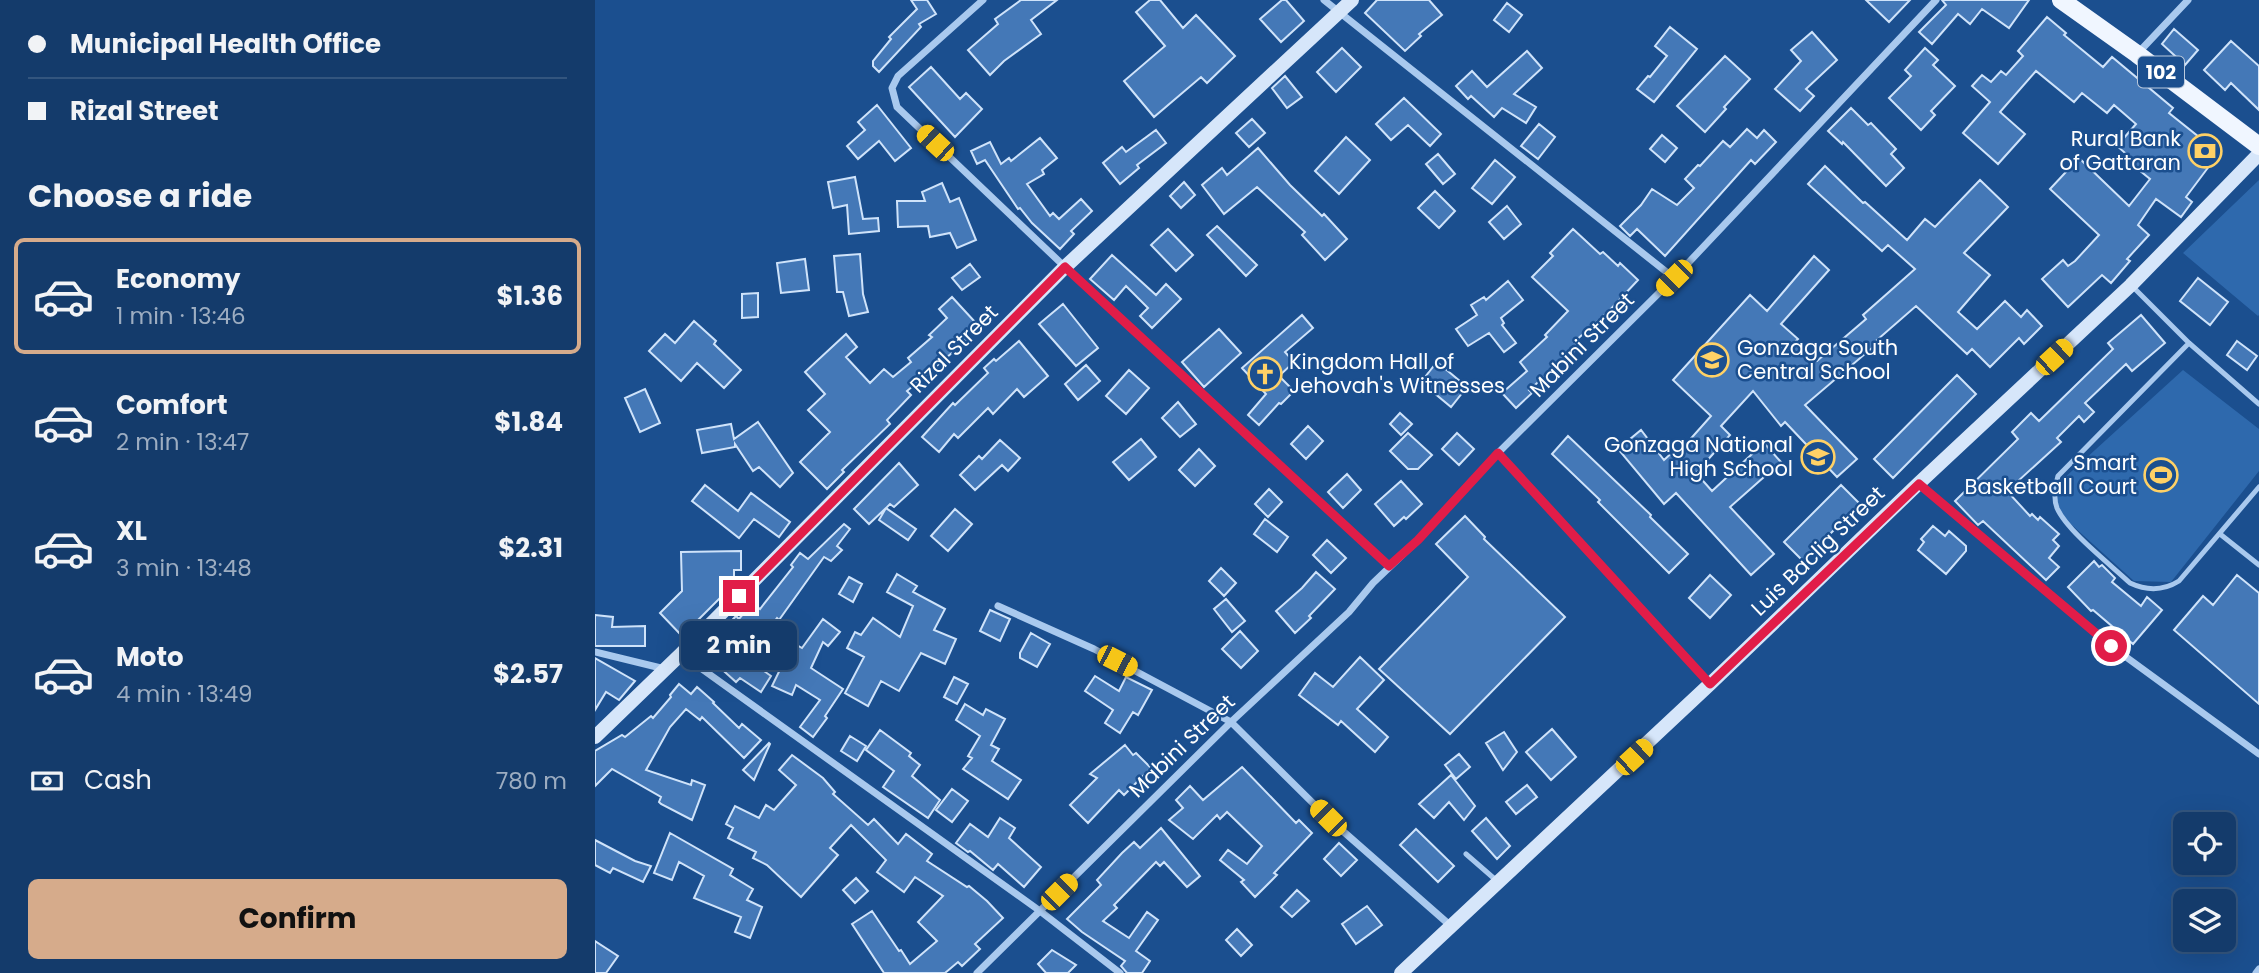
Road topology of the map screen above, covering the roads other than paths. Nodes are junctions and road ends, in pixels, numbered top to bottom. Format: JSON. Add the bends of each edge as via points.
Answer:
{"nodes":[{"id":1,"x":983,"y":0,"type":"edge"},
{"id":2,"x":1324,"y":0,"type":"edge"},
{"id":3,"x":1352,"y":0,"type":"edge"},
{"id":4,"x":1936,"y":0,"type":"edge"},
{"id":5,"x":2061,"y":0,"type":"edge"},
{"id":6,"x":2188,"y":0,"type":"edge"},
{"id":7,"x":1339,"y":13,"type":"junction"},
{"id":8,"x":2137,"y":54,"type":"junction"},
{"id":9,"x":2259,"y":146,"type":"edge"},
{"id":10,"x":2259,"y":154,"type":"edge"},
{"id":11,"x":1065,"y":267,"type":"junction"},
{"id":12,"x":1674,"y":278,"type":"junction"},
{"id":13,"x":2131,"y":285,"type":"junction"},
{"id":14,"x":2189,"y":343,"type":"junction"},
{"id":15,"x":2259,"y":404,"type":"edge"},
{"id":16,"x":1498,"y":453,"type":"junction"},
{"id":17,"x":1919,"y":484,"type":"junction"},
{"id":18,"x":2259,"y":487,"type":"edge"},
{"id":19,"x":2220,"y":534,"type":"junction"},
{"id":20,"x":2259,"y":565,"type":"edge"},
{"id":21,"x":1389,"y":566,"type":"junction"},
{"id":22,"x":998,"y":606,"type":"dead end"},
{"id":23,"x":595,"y":652,"type":"edge"},
{"id":24,"x":681,"y":654,"type":"junction"},
{"id":25,"x":665,"y":669,"type":"junction"},
{"id":26,"x":1710,"y":684,"type":"junction"},
{"id":27,"x":1231,"y":722,"type":"junction"},
{"id":28,"x":595,"y":737,"type":"edge"},
{"id":29,"x":2259,"y":754,"type":"edge"},
{"id":30,"x":1467,"y":854,"type":"dead end"},
{"id":31,"x":1499,"y":883,"type":"junction"},
{"id":32,"x":1040,"y":911,"type":"junction"},
{"id":33,"x":1452,"y":928,"type":"junction"},
{"id":34,"x":977,"y":973,"type":"edge"},
{"id":35,"x":1120,"y":973,"type":"edge"},
{"id":36,"x":1401,"y":973,"type":"edge"}],
"edges":[{"from":1,"to":11,"type":"street","via":[[898,76],[893,96],[897,107]]},
{"from":2,"to":7,"type":"street"},
{"from":3,"to":7,"type":"street","name":"Rizal Street"},
{"from":4,"to":12,"type":"street","name":"Mabini Street"},
{"from":5,"to":8,"type":"main road","number":"102"},
{"from":6,"to":8,"type":"street"},
{"from":7,"to":11,"type":"street","name":"Rizal Street"},
{"from":7,"to":12,"type":"street"},
{"from":8,"to":9,"type":"main road","number":"102"},
{"from":10,"to":13,"type":"street","name":"Luis Baclig Street"},
{"from":11,"to":21,"type":"street"},
{"from":11,"to":24,"type":"street","name":"Rizal Street"},
{"from":12,"to":16,"type":"street","name":"Mabini Street"},
{"from":13,"to":14,"type":"lane"},
{"from":13,"to":17,"type":"street","name":"Luis Baclig Street"},
{"from":14,"to":15,"type":"lane"},
{"from":14,"to":19,"type":"lane","via":[[2057,476],[2055,501],[2069,524],[2130,583],[2146,589],[2179,581]]},
{"from":16,"to":21,"type":"street","name":"Mabini Street"},
{"from":16,"to":26,"type":"street"},
{"from":17,"to":26,"type":"street","name":"Luis Baclig Street"},
{"from":17,"to":29,"type":"street","via":[[2111,646]]},
{"from":18,"to":19,"type":"lane"},
{"from":19,"to":20,"type":"lane"},
{"from":21,"to":27,"type":"street","name":"Mabini Street","via":[[1349,612]]},
{"from":22,"to":27,"type":"street","via":[[1094,649]]},
{"from":23,"to":25,"type":"street"},
{"from":24,"to":25,"type":"street","name":"Rizal Street"},
{"from":24,"to":32,"type":"street"},
{"from":25,"to":28,"type":"street","name":"Rizal Street"},
{"from":26,"to":31,"type":"street","name":"Luis Baclig Street"},
{"from":27,"to":32,"type":"street","name":"Mabini Street"},
{"from":27,"to":33,"type":"street","via":[[1328,818]]},
{"from":30,"to":31,"type":"lane"},
{"from":31,"to":33,"type":"street","name":"Luis Baclig Street"},
{"from":32,"to":34,"type":"street","name":"Mabini Street"},
{"from":32,"to":35,"type":"street"},
{"from":33,"to":36,"type":"street","name":"Luis Baclig Street"}]}
